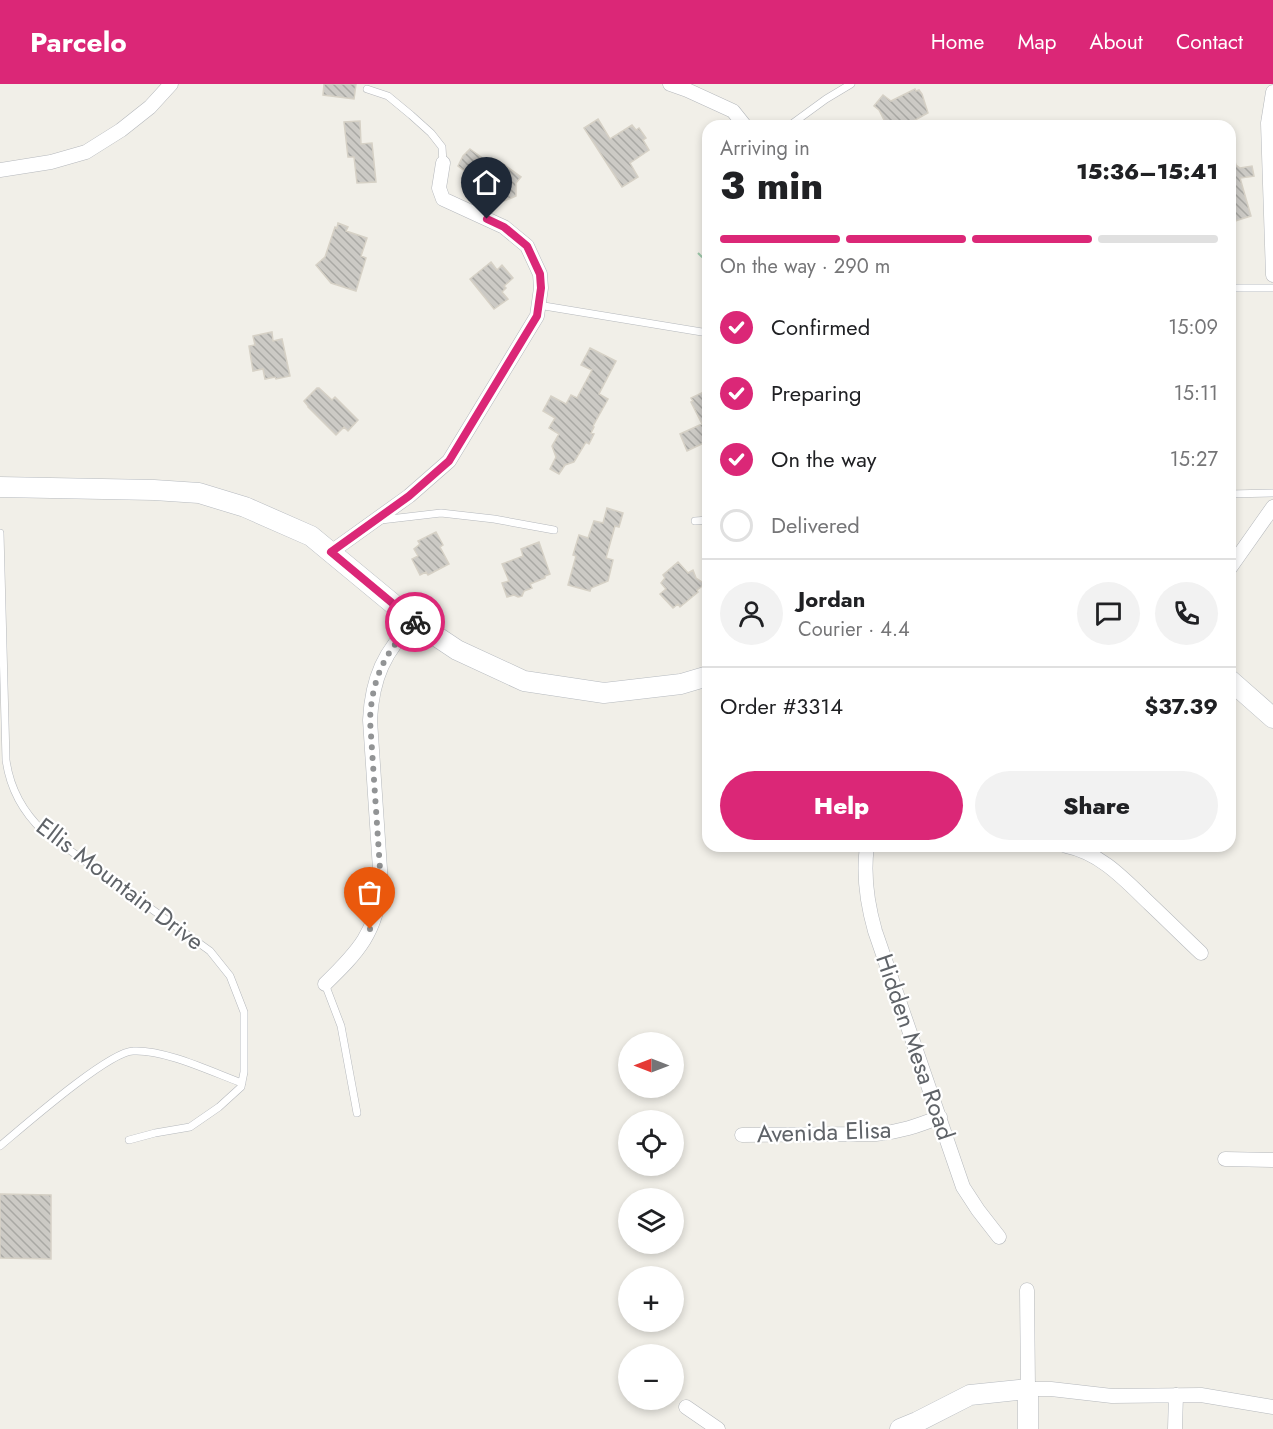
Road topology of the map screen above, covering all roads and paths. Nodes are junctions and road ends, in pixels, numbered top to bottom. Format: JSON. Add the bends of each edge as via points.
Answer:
{"nodes":[{"id":1,"x":171,"y":84,"type":"edge"},
{"id":2,"x":670,"y":84,"type":"edge"},
{"id":3,"x":850,"y":84,"type":"edge"},
{"id":4,"x":368,"y":88,"type":"dead end"},
{"id":5,"x":1273,"y":92,"type":"edge"},
{"id":6,"x":741,"y":120,"type":"edge"},
{"id":7,"x":797,"y":120,"type":"edge"},
{"id":8,"x":443,"y":163,"type":"joint"},
{"id":9,"x":0,"y":170,"type":"edge"},
{"id":10,"x":698,"y":253,"type":"dead end"},
{"id":11,"x":702,"y":257,"type":"edge"},
{"id":12,"x":1273,"y":275,"type":"edge"},
{"id":13,"x":1236,"y":288,"type":"edge"},
{"id":14,"x":1273,"y":288,"type":"edge"},
{"id":15,"x":538,"y":305,"type":"junction"},
{"id":16,"x":702,"y":332,"type":"edge"},
{"id":17,"x":0,"y":487,"type":"edge"},
{"id":18,"x":1273,"y":493,"type":"edge"},
{"id":19,"x":1236,"y":494,"type":"edge"},
{"id":20,"x":1273,"y":507,"type":"edge"},
{"id":21,"x":695,"y":520,"type":"dead end"},
{"id":22,"x":702,"y":520,"type":"edge"},
{"id":23,"x":375,"y":521,"type":"junction"},
{"id":24,"x":554,"y":530,"type":"dead end"},
{"id":25,"x":0,"y":533,"type":"edge"},
{"id":26,"x":331,"y":552,"type":"junction"},
{"id":27,"x":1236,"y":559,"type":"edge"},
{"id":28,"x":415,"y":622,"type":"junction"},
{"id":29,"x":702,"y":678,"type":"edge"},
{"id":30,"x":1236,"y":685,"type":"edge"},
{"id":31,"x":1273,"y":718,"type":"edge"},
{"id":32,"x":867,"y":852,"type":"edge"},
{"id":33,"x":1084,"y":852,"type":"edge"},
{"id":34,"x":1201,"y":953,"type":"dead end"},
{"id":35,"x":325,"y":984,"type":"joint"},
{"id":36,"x":242,"y":1085,"type":"junction"},
{"id":37,"x":357,"y":1113,"type":"dead end"},
{"id":38,"x":940,"y":1117,"type":"junction"},
{"id":39,"x":742,"y":1135,"type":"dead end"},
{"id":40,"x":129,"y":1140,"type":"dead end"},
{"id":41,"x":0,"y":1146,"type":"edge"},
{"id":42,"x":1225,"y":1159,"type":"dead end"},
{"id":43,"x":1273,"y":1160,"type":"edge"},
{"id":44,"x":999,"y":1237,"type":"dead end"},
{"id":45,"x":1027,"y":1290,"type":"dead end"},
{"id":46,"x":1028,"y":1389,"type":"junction"},
{"id":47,"x":1176,"y":1395,"type":"junction"},
{"id":48,"x":686,"y":1407,"type":"dead end"},
{"id":49,"x":1273,"y":1407,"type":"edge"},
{"id":50,"x":718,"y":1429,"type":"edge"},
{"id":51,"x":900,"y":1429,"type":"edge"},
{"id":52,"x":1028,"y":1429,"type":"edge"},
{"id":53,"x":1175,"y":1429,"type":"edge"}],
"edges":[{"from":1,"to":9,"type":"street","via":[[150,107],[86,152]]},
{"from":2,"to":6,"type":"street","via":[[733,111]]},
{"from":3,"to":7,"type":"lane"},
{"from":4,"to":8,"type":"lane","via":[[388,96],[431,133],[442,147]]},
{"from":5,"to":12,"type":"street","via":[[1268,123]]},
{"from":8,"to":15,"type":"street","via":[[439,188],[443,199],[504,227],[527,246],[540,274]]},
{"from":10,"to":11,"type":"path"},
{"from":13,"to":14,"type":"lane"},
{"from":15,"to":16,"type":"lane"},
{"from":15,"to":23,"type":"street","via":[[537,316],[449,461]]},
{"from":17,"to":26,"type":"street","via":[[199,493],[245,507],[311,536]]},
{"from":18,"to":19,"type":"lane"},
{"from":20,"to":27,"type":"street"},
{"from":21,"to":22,"type":"lane"},
{"from":23,"to":24,"type":"lane","via":[[441,513]]},
{"from":23,"to":26,"type":"street"},
{"from":25,"to":36,"type":"lane","name":"Ellis Mountain Drive","via":[[6,760],[14,792],[26,813],[44,831],[210,951],[230,976],[244,1012]]},
{"from":26,"to":28,"type":"street"},
{"from":28,"to":29,"type":"street","via":[[457,650],[524,681],[604,693]]},
{"from":28,"to":35,"type":"street","via":[[384,661],[371,705],[381,884],[378,907],[361,946]]},
{"from":30,"to":31,"type":"street"},
{"from":32,"to":38,"type":"street","name":"Hidden Mesa Road","via":[[865,879],[871,918]]},
{"from":33,"to":34,"type":"street","via":[[1109,866]]},
{"from":35,"to":37,"type":"lane","via":[[341,1026]]},
{"from":36,"to":40,"type":"lane","via":[[190,1127]]},
{"from":36,"to":41,"type":"lane","via":[[157,1053],[131,1050],[107,1061]]},
{"from":38,"to":39,"type":"street","name":"Avenida Elisa","via":[[912,1128],[876,1134]]},
{"from":38,"to":44,"type":"street","name":"Hidden Mesa Road","via":[[963,1186]]},
{"from":42,"to":43,"type":"street"},
{"from":45,"to":46,"type":"street"},
{"from":46,"to":47,"type":"street","via":[[1112,1396]]},
{"from":46,"to":51,"type":"street","via":[[970,1395]]},
{"from":46,"to":52,"type":"street"},
{"from":47,"to":49,"type":"street","via":[[1201,1395]]},
{"from":47,"to":53,"type":"street"},
{"from":48,"to":50,"type":"street"}]}
